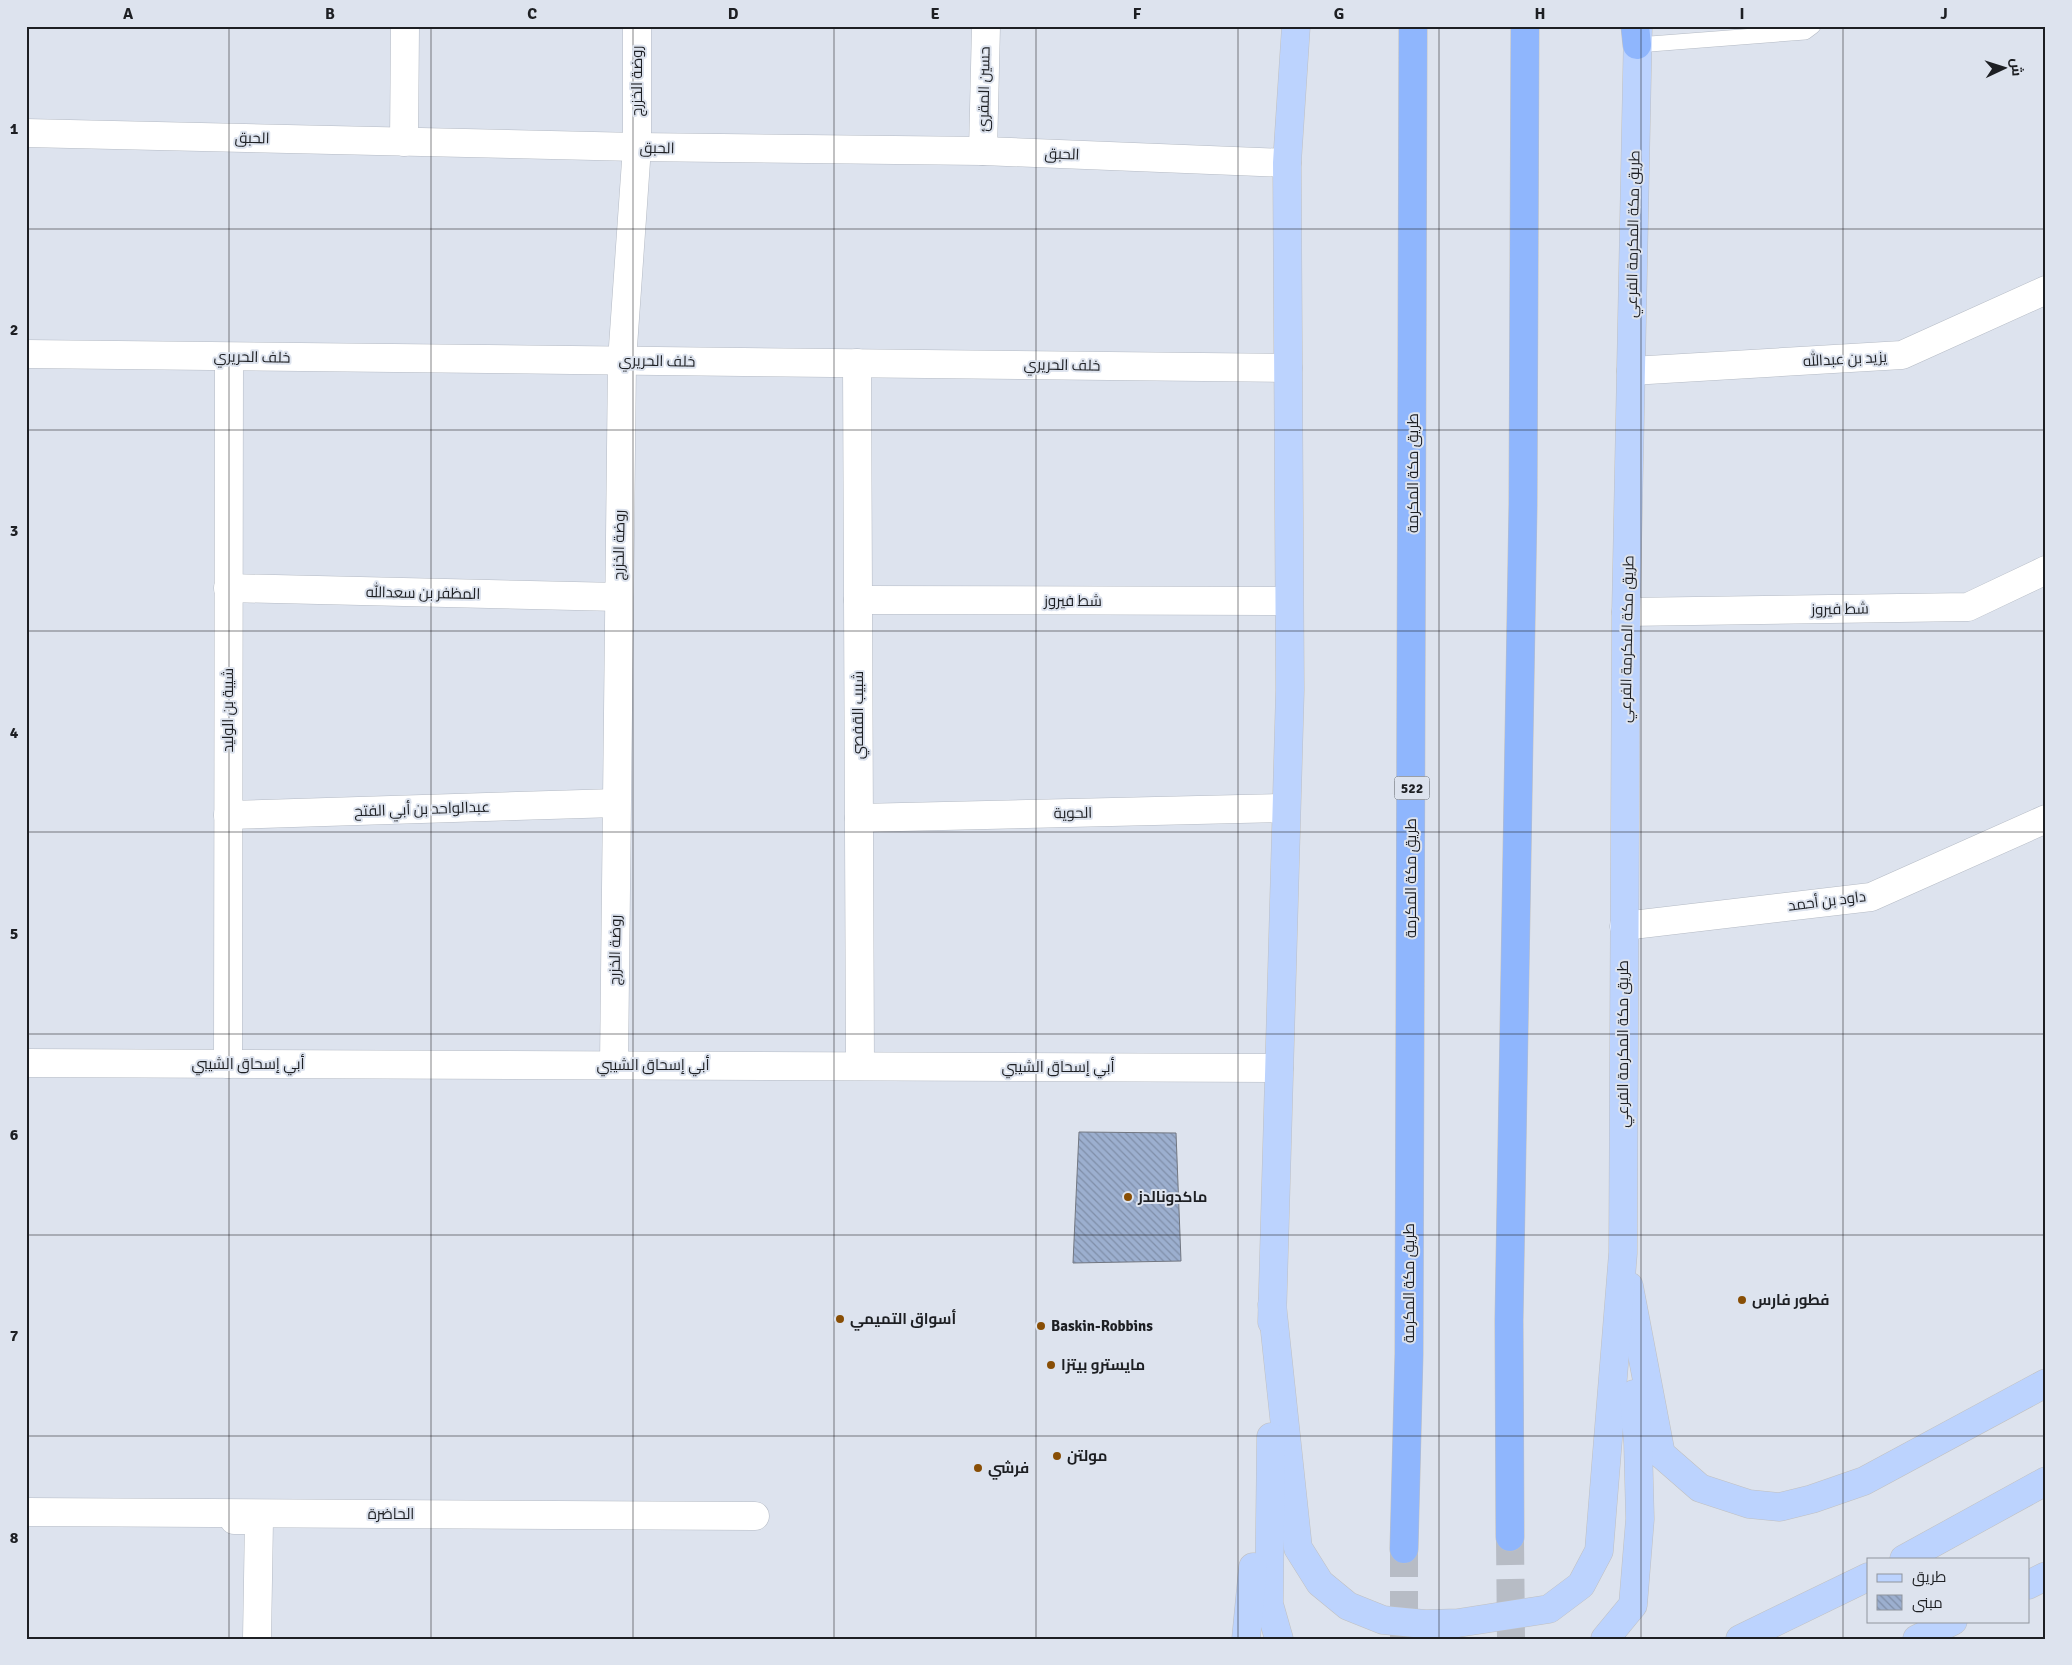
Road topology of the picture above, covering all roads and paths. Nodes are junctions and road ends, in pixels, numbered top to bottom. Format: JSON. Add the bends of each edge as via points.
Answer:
{"nodes":[{"id":1,"x":405,"y":26,"type":"edge"},
{"id":2,"x":637,"y":26,"type":"edge"},
{"id":3,"x":986,"y":26,"type":"edge"},
{"id":4,"x":1296,"y":26,"type":"edge"},
{"id":5,"x":1413,"y":26,"type":"edge"},
{"id":6,"x":1525,"y":26,"type":"edge"},
{"id":7,"x":1813,"y":26,"type":"edge"},
{"id":8,"x":1637,"y":33,"type":"edge"},
{"id":9,"x":26,"y":133,"type":"edge"},
{"id":10,"x":404,"y":142,"type":"junction"},
{"id":11,"x":637,"y":147,"type":"junction"},
{"id":12,"x":983,"y":151,"type":"junction"},
{"id":13,"x":1287,"y":163,"type":"junction"},
{"id":14,"x":2046,"y":290,"type":"edge"},
{"id":15,"x":26,"y":354,"type":"edge"},
{"id":16,"x":229,"y":357,"type":"junction"},
{"id":17,"x":622,"y":361,"type":"junction"},
{"id":18,"x":856,"y":363,"type":"junction"},
{"id":19,"x":1288,"y":368,"type":"junction"},
{"id":20,"x":1631,"y":371,"type":"junction"},
{"id":21,"x":2046,"y":570,"type":"edge"},
{"id":22,"x":228,"y":588,"type":"junction"},
{"id":23,"x":619,"y":597,"type":"junction"},
{"id":24,"x":858,"y":600,"type":"junction"},
{"id":25,"x":1289,"y":601,"type":"junction"},
{"id":26,"x":1626,"y":612,"type":"junction"},
{"id":27,"x":616,"y":803,"type":"junction"},
{"id":28,"x":1286,"y":808,"type":"junction"},
{"id":29,"x":228,"y":815,"type":"junction"},
{"id":30,"x":859,"y":818,"type":"junction"},
{"id":31,"x":2046,"y":819,"type":"edge"},
{"id":32,"x":1624,"y":926,"type":"junction"},
{"id":33,"x":26,"y":1063,"type":"edge"},
{"id":34,"x":228,"y":1064,"type":"junction"},
{"id":35,"x":614,"y":1065,"type":"junction"},
{"id":36,"x":860,"y":1066,"type":"junction"},
{"id":37,"x":1279,"y":1068,"type":"junction"},
{"id":38,"x":1623,"y":1253,"type":"junction"},
{"id":39,"x":1272,"y":1304,"type":"junction"},
{"id":40,"x":2046,"y":1383,"type":"edge"},
{"id":41,"x":2046,"y":1481,"type":"edge"},
{"id":42,"x":26,"y":1512,"type":"edge"},
{"id":43,"x":755,"y":1516,"type":"dead end"},
{"id":44,"x":1510,"y":1537,"type":"tunnel mouth"},
{"id":45,"x":1404,"y":1549,"type":"tunnel mouth"},
{"id":46,"x":1906,"y":1558,"type":"edge"},
{"id":47,"x":2046,"y":1576,"type":"edge"},
{"id":48,"x":1867,"y":1577,"type":"edge"},
{"id":49,"x":2030,"y":1584,"type":"edge"},
{"id":50,"x":1951,"y":1622,"type":"edge"},
{"id":51,"x":257,"y":1639,"type":"edge"},
{"id":52,"x":1246,"y":1639,"type":"edge"},
{"id":53,"x":1279,"y":1639,"type":"edge"},
{"id":54,"x":1605,"y":1639,"type":"edge"},
{"id":55,"x":1740,"y":1639,"type":"edge"},
{"id":56,"x":1917,"y":1639,"type":"edge"}],
"edges":[{"from":1,"to":10,"type":"street"},
{"from":2,"to":11,"type":"street","name":"روضة الخزرج"},
{"from":3,"to":12,"type":"street","name":"حسين المقرئ"},
{"from":4,"to":13,"type":"main road"},
{"from":5,"to":45,"type":"highway","name":"طريق مكة المكرمة","number":"522","via":[[1409,1354]]},
{"from":6,"to":44,"type":"highway","via":[[1523,495],[1509,1320]]},
{"from":7,"to":8,"type":"lane","via":[[1805,32]]},
{"from":8,"to":20,"type":"main road","name":"طريق مكة المكرمة الفرعي"},
{"from":9,"to":10,"type":"street","name":"الحبق"},
{"from":10,"to":11,"type":"street","name":"الحبق"},
{"from":11,"to":12,"type":"street","name":"الحبق"},
{"from":11,"to":17,"type":"street","name":"روضة الخزرج"},
{"from":12,"to":13,"type":"street","name":"الحبق"},
{"from":13,"to":19,"type":"main road"},
{"from":14,"to":20,"type":"street","name":"يزيد بن عبدالله","via":[[1902,355]]},
{"from":15,"to":16,"type":"street","name":"خلف الحريري"},
{"from":16,"to":17,"type":"street","name":"خلف الحريري"},
{"from":16,"to":22,"type":"street","name":"شيبة بن الوليد"},
{"from":17,"to":18,"type":"street","name":"خلف الحريري"},
{"from":17,"to":23,"type":"street","name":"روضة الخزرج"},
{"from":18,"to":19,"type":"street","name":"خلف الحريري"},
{"from":18,"to":24,"type":"street","name":"شبيب القفصي"},
{"from":19,"to":25,"type":"main road"},
{"from":20,"to":26,"type":"main road","name":"طريق مكة المكرمة الفرعي"},
{"from":21,"to":26,"type":"street","name":"شط فيروز","via":[[1968,607]]},
{"from":22,"to":23,"type":"street","name":"المظفر بن سعدالله"},
{"from":22,"to":29,"type":"street","name":"شيبة بن الوليد"},
{"from":23,"to":27,"type":"street","name":"روضة الخزرج"},
{"from":24,"to":25,"type":"street","name":"شط فيروز"},
{"from":24,"to":30,"type":"street","name":"شبيب القفصي"},
{"from":25,"to":28,"type":"main road"},
{"from":26,"to":32,"type":"main road","name":"طريق مكة المكرمة الفرعي"},
{"from":27,"to":29,"type":"street","name":"عبدالواحد بن أبي الفتح"},
{"from":27,"to":35,"type":"street","name":"روضة الخزرج"},
{"from":28,"to":30,"type":"street","name":"الحوية"},
{"from":28,"to":37,"type":"main road"},
{"from":29,"to":34,"type":"street","name":"شيبة بن الوليد"},
{"from":30,"to":36,"type":"street","name":"شبيب القفصي"},
{"from":31,"to":32,"type":"street","name":"داود بن أحمد","via":[[1871,897]]},
{"from":32,"to":38,"type":"main road","name":"طريق مكة المكرمة الفرعي"},
{"from":33,"to":34,"type":"street","name":"أبي إسحاق الشيبي"},
{"from":34,"to":35,"type":"street","name":"أبي إسحاق الشيبي"},
{"from":35,"to":36,"type":"street","name":"أبي إسحاق الشيبي"},
{"from":36,"to":37,"type":"street","name":"أبي إسحاق الشيبي"},
{"from":37,"to":39,"type":"main road"},
{"from":38,"to":39,"type":"main road","via":[[1598,1551],[1581,1585],[1549,1609],[1458,1623],[1383,1620],[1348,1606],[1320,1583],[1298,1548]]},
{"from":38,"to":40,"type":"main road","via":[[1661,1454],[1700,1488],[1749,1504],[1780,1507],[1864,1481]]},
{"from":38,"to":54,"type":"main road","via":[[1638,1443],[1640,1519],[1633,1605]]},
{"from":39,"to":52,"type":"main road"},
{"from":39,"to":53,"type":"main road","via":[[1269,1604]]},
{"from":41,"to":46,"type":"main road"},
{"from":42,"to":43,"type":"street","name":"الحاضرة"},
{"from":42,"to":51,"type":"street","via":[[259,1520]]},
{"from":47,"to":49,"type":"main road"},
{"from":48,"to":55,"type":"main road"},
{"from":50,"to":56,"type":"main road"}]}
